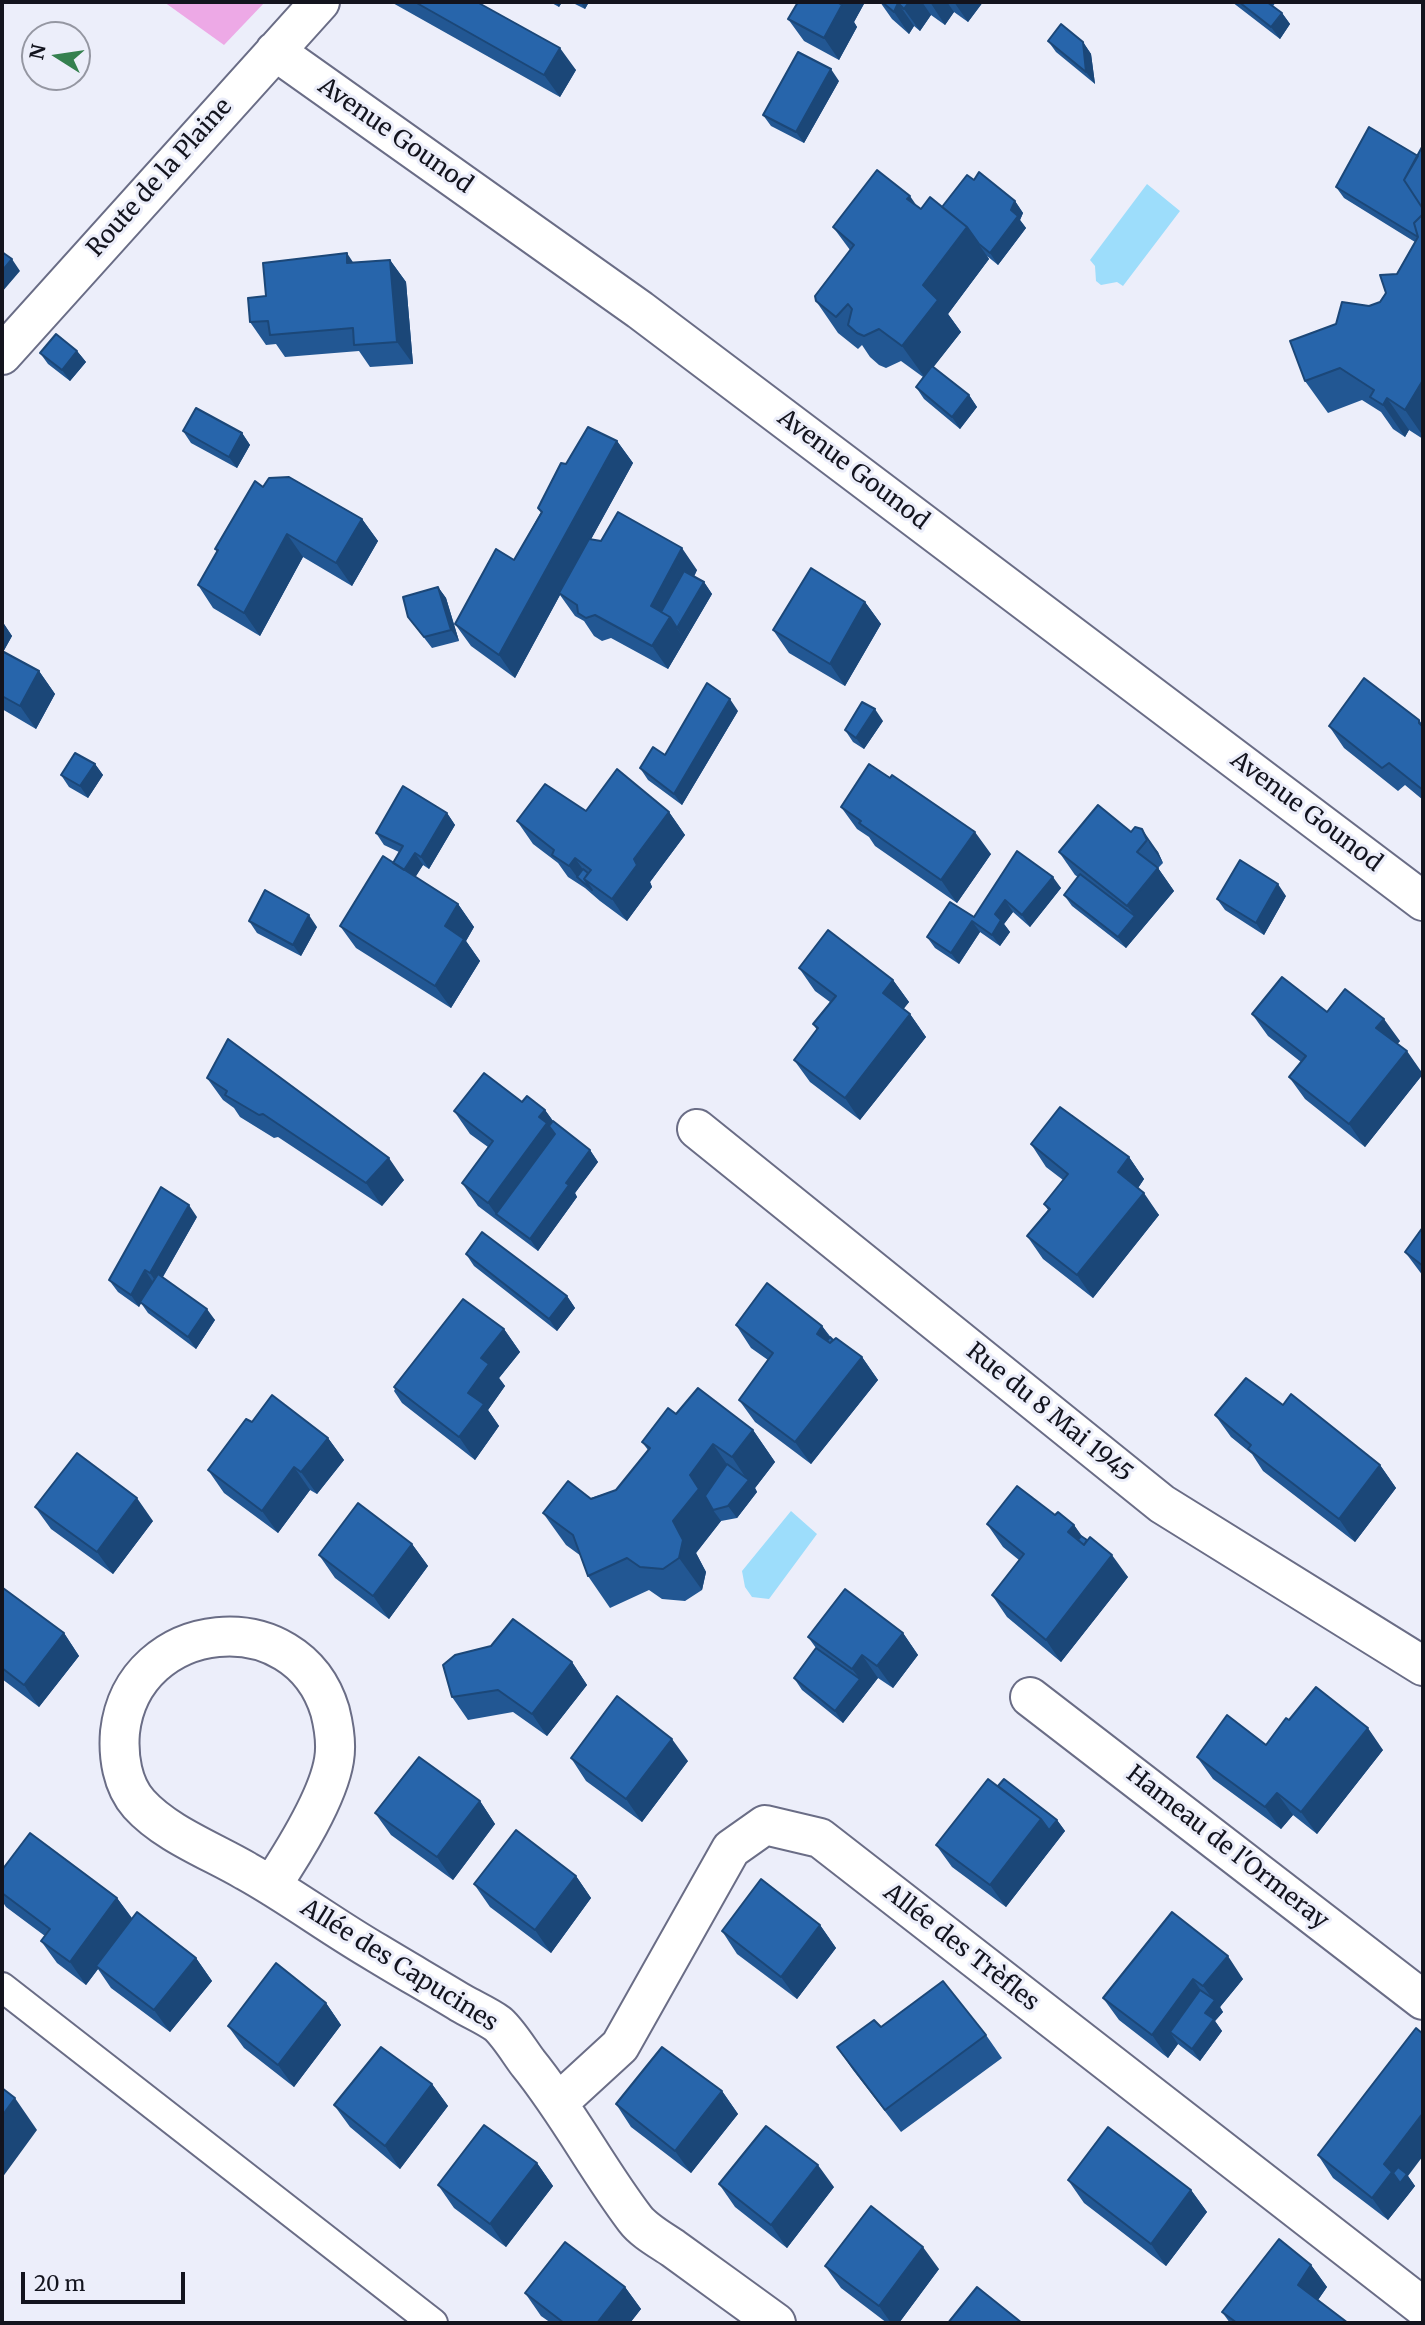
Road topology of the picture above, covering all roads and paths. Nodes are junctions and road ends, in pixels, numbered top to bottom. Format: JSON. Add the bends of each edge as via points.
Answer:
{"nodes":[{"id":1,"x":320,"y":2,"type":"edge"},
{"id":2,"x":275,"y":51,"type":"junction"},
{"id":3,"x":2,"y":355,"type":"edge"},
{"id":4,"x":1423,"y":901,"type":"edge"},
{"id":5,"x":697,"y":1129,"type":"dead end"},
{"id":6,"x":1423,"y":1666,"type":"edge"},
{"id":7,"x":1030,"y":1697,"type":"dead end"},
{"id":8,"x":272,"y":1885,"type":"junction"},
{"id":9,"x":2,"y":1987,"type":"edge"},
{"id":10,"x":1423,"y":2000,"type":"edge"},
{"id":11,"x":559,"y":2102,"type":"junction"},
{"id":12,"x":1423,"y":2307,"type":"edge"},
{"id":13,"x":433,"y":2323,"type":"edge"},
{"id":14,"x":776,"y":2323,"type":"edge"}],
"edges":[{"from":1,"to":2,"type":"street","name":"Route de la Plaine"},
{"from":2,"to":3,"type":"street","name":"Route de la Plaine"},
{"from":2,"to":4,"type":"street","name":"Avenue Gounod","via":[[640,310]]},
{"from":5,"to":6,"type":"street","name":"Rue du 8 Mai 1945","via":[[1162,1504]]},
{"from":7,"to":10,"type":"street","name":"Hameau de l'Ormeray"},
{"from":8,"to":8,"type":"street","name":"Allée des Capucines","via":[[160,1822],[138,1804],[128,1787],[119,1746],[127,1702],[153,1665],[188,1642],[237,1636],[262,1641],[300,1663],[327,1704],[335,1742],[329,1778]]},
{"from":8,"to":11,"type":"street","name":"Allée des Capucines","via":[[322,1921],[498,2025]]},
{"from":9,"to":13,"type":"lane"},
{"from":11,"to":12,"type":"street","name":"Allée des Trèfles","via":[[620,2046],[731,1849],[765,1825],[820,1838]]},
{"from":11,"to":14,"type":"street","name":"Allée des Capucines","via":[[637,2222]]}]}
